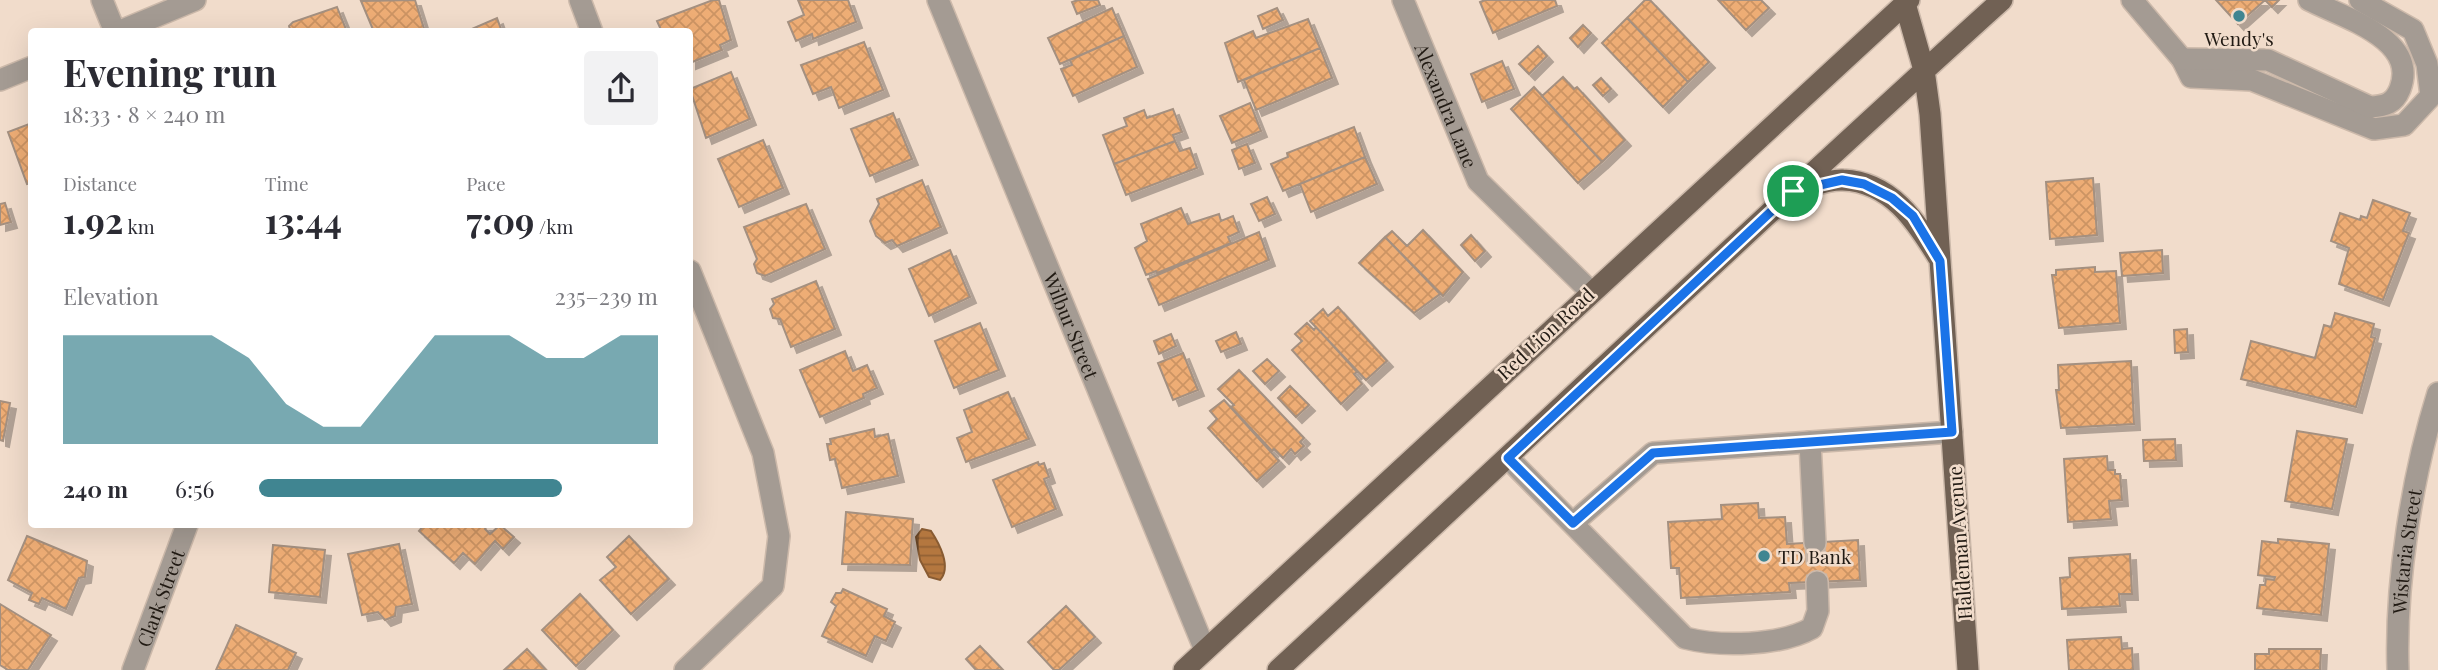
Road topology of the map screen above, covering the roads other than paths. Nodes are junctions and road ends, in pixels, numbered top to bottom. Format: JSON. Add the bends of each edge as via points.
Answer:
{"nodes":[{"id":1,"x":102,"y":0,"type":"edge"},
{"id":2,"x":195,"y":0,"type":"edge"},
{"id":3,"x":580,"y":0,"type":"edge"},
{"id":4,"x":938,"y":0,"type":"edge"},
{"id":5,"x":1403,"y":0,"type":"edge"},
{"id":6,"x":2002,"y":0,"type":"edge"},
{"id":7,"x":2132,"y":0,"type":"edge"},
{"id":8,"x":2309,"y":0,"type":"edge"},
{"id":9,"x":2360,"y":0,"type":"edge"},
{"id":10,"x":1906,"y":1,"type":"edge"},
{"id":11,"x":115,"y":28,"type":"edge"},
{"id":12,"x":127,"y":28,"type":"edge"},
{"id":13,"x":591,"y":28,"type":"edge"},
{"id":14,"x":2182,"y":59,"type":"junction"},
{"id":15,"x":28,"y":69,"type":"edge"},
{"id":16,"x":1924,"y":70,"type":"junction"},
{"id":17,"x":0,"y":80,"type":"edge"},
{"id":18,"x":2434,"y":95,"type":"edge"},
{"id":19,"x":1793,"y":191,"type":"junction"},
{"id":20,"x":1940,"y":261,"type":"junction"},
{"id":21,"x":693,"y":278,"type":"edge"},
{"id":22,"x":1590,"y":291,"type":"junction"},
{"id":23,"x":2438,"y":393,"type":"edge"},
{"id":24,"x":1952,"y":432,"type":"junction"},
{"id":25,"x":1810,"y":442,"type":"junction"},
{"id":26,"x":1508,"y":458,"type":"junction"},
{"id":27,"x":1573,"y":523,"type":"junction"},
{"id":28,"x":186,"y":528,"type":"edge"},
{"id":29,"x":1815,"y":543,"type":"tunnel mouth"},
{"id":30,"x":1817,"y":582,"type":"tunnel mouth"},
{"id":31,"x":1205,"y":650,"type":"junction"},
{"id":32,"x":133,"y":670,"type":"edge"},
{"id":33,"x":685,"y":670,"type":"edge"},
{"id":34,"x":1184,"y":670,"type":"edge"},
{"id":35,"x":1278,"y":670,"type":"edge"},
{"id":36,"x":1968,"y":670,"type":"edge"},
{"id":37,"x":2399,"y":670,"type":"edge"}],
"edges":[{"from":1,"to":11,"type":"street"},
{"from":2,"to":12,"type":"street"},
{"from":3,"to":13,"type":"street"},
{"from":4,"to":31,"type":"street","name":"Wilbur Street"},
{"from":5,"to":22,"type":"street","name":"Alexandra Lane","via":[[1478,181]]},
{"from":6,"to":16,"type":"main road"},
{"from":7,"to":14,"type":"street"},
{"from":8,"to":14,"type":"street","via":[[2390,42],[2404,63],[2404,78],[2397,97],[2386,106],[2370,107],[2267,60]]},
{"from":9,"to":18,"type":"street","via":[[2413,30]]},
{"from":10,"to":16,"type":"main road","name":"Haldeman Avenue"},
{"from":10,"to":22,"type":"main road","name":"Red Lion Road"},
{"from":14,"to":18,"type":"street","via":[[2191,77],[2252,80],[2374,129],[2404,125]]},
{"from":15,"to":17,"type":"street"},
{"from":16,"to":19,"type":"main road"},
{"from":16,"to":20,"type":"main road","name":"Haldeman Avenue"},
{"from":19,"to":20,"type":"main road","via":[[1842,180],[1868,185],[1913,216]]},
{"from":19,"to":26,"type":"main road"},
{"from":20,"to":24,"type":"main road","name":"Haldeman Avenue"},
{"from":21,"to":33,"type":"street","via":[[763,453],[779,536],[773,586]]},
{"from":22,"to":31,"type":"main road","name":"Red Lion Road"},
{"from":23,"to":37,"type":"street","name":"Wistaria Street","via":[[2403,571]]},
{"from":24,"to":25,"type":"street"},
{"from":24,"to":36,"type":"main road","name":"Haldeman Avenue"},
{"from":25,"to":27,"type":"street","via":[[1653,453]]},
{"from":25,"to":29,"type":"street"},
{"from":26,"to":27,"type":"street"},
{"from":26,"to":35,"type":"main road"},
{"from":27,"to":30,"type":"street","via":[[1685,638],[1711,645],[1795,638],[1812,628],[1818,611]]},
{"from":28,"to":32,"type":"street","name":"Clark Street"},
{"from":31,"to":34,"type":"main road","name":"Red Lion Road"}]}
